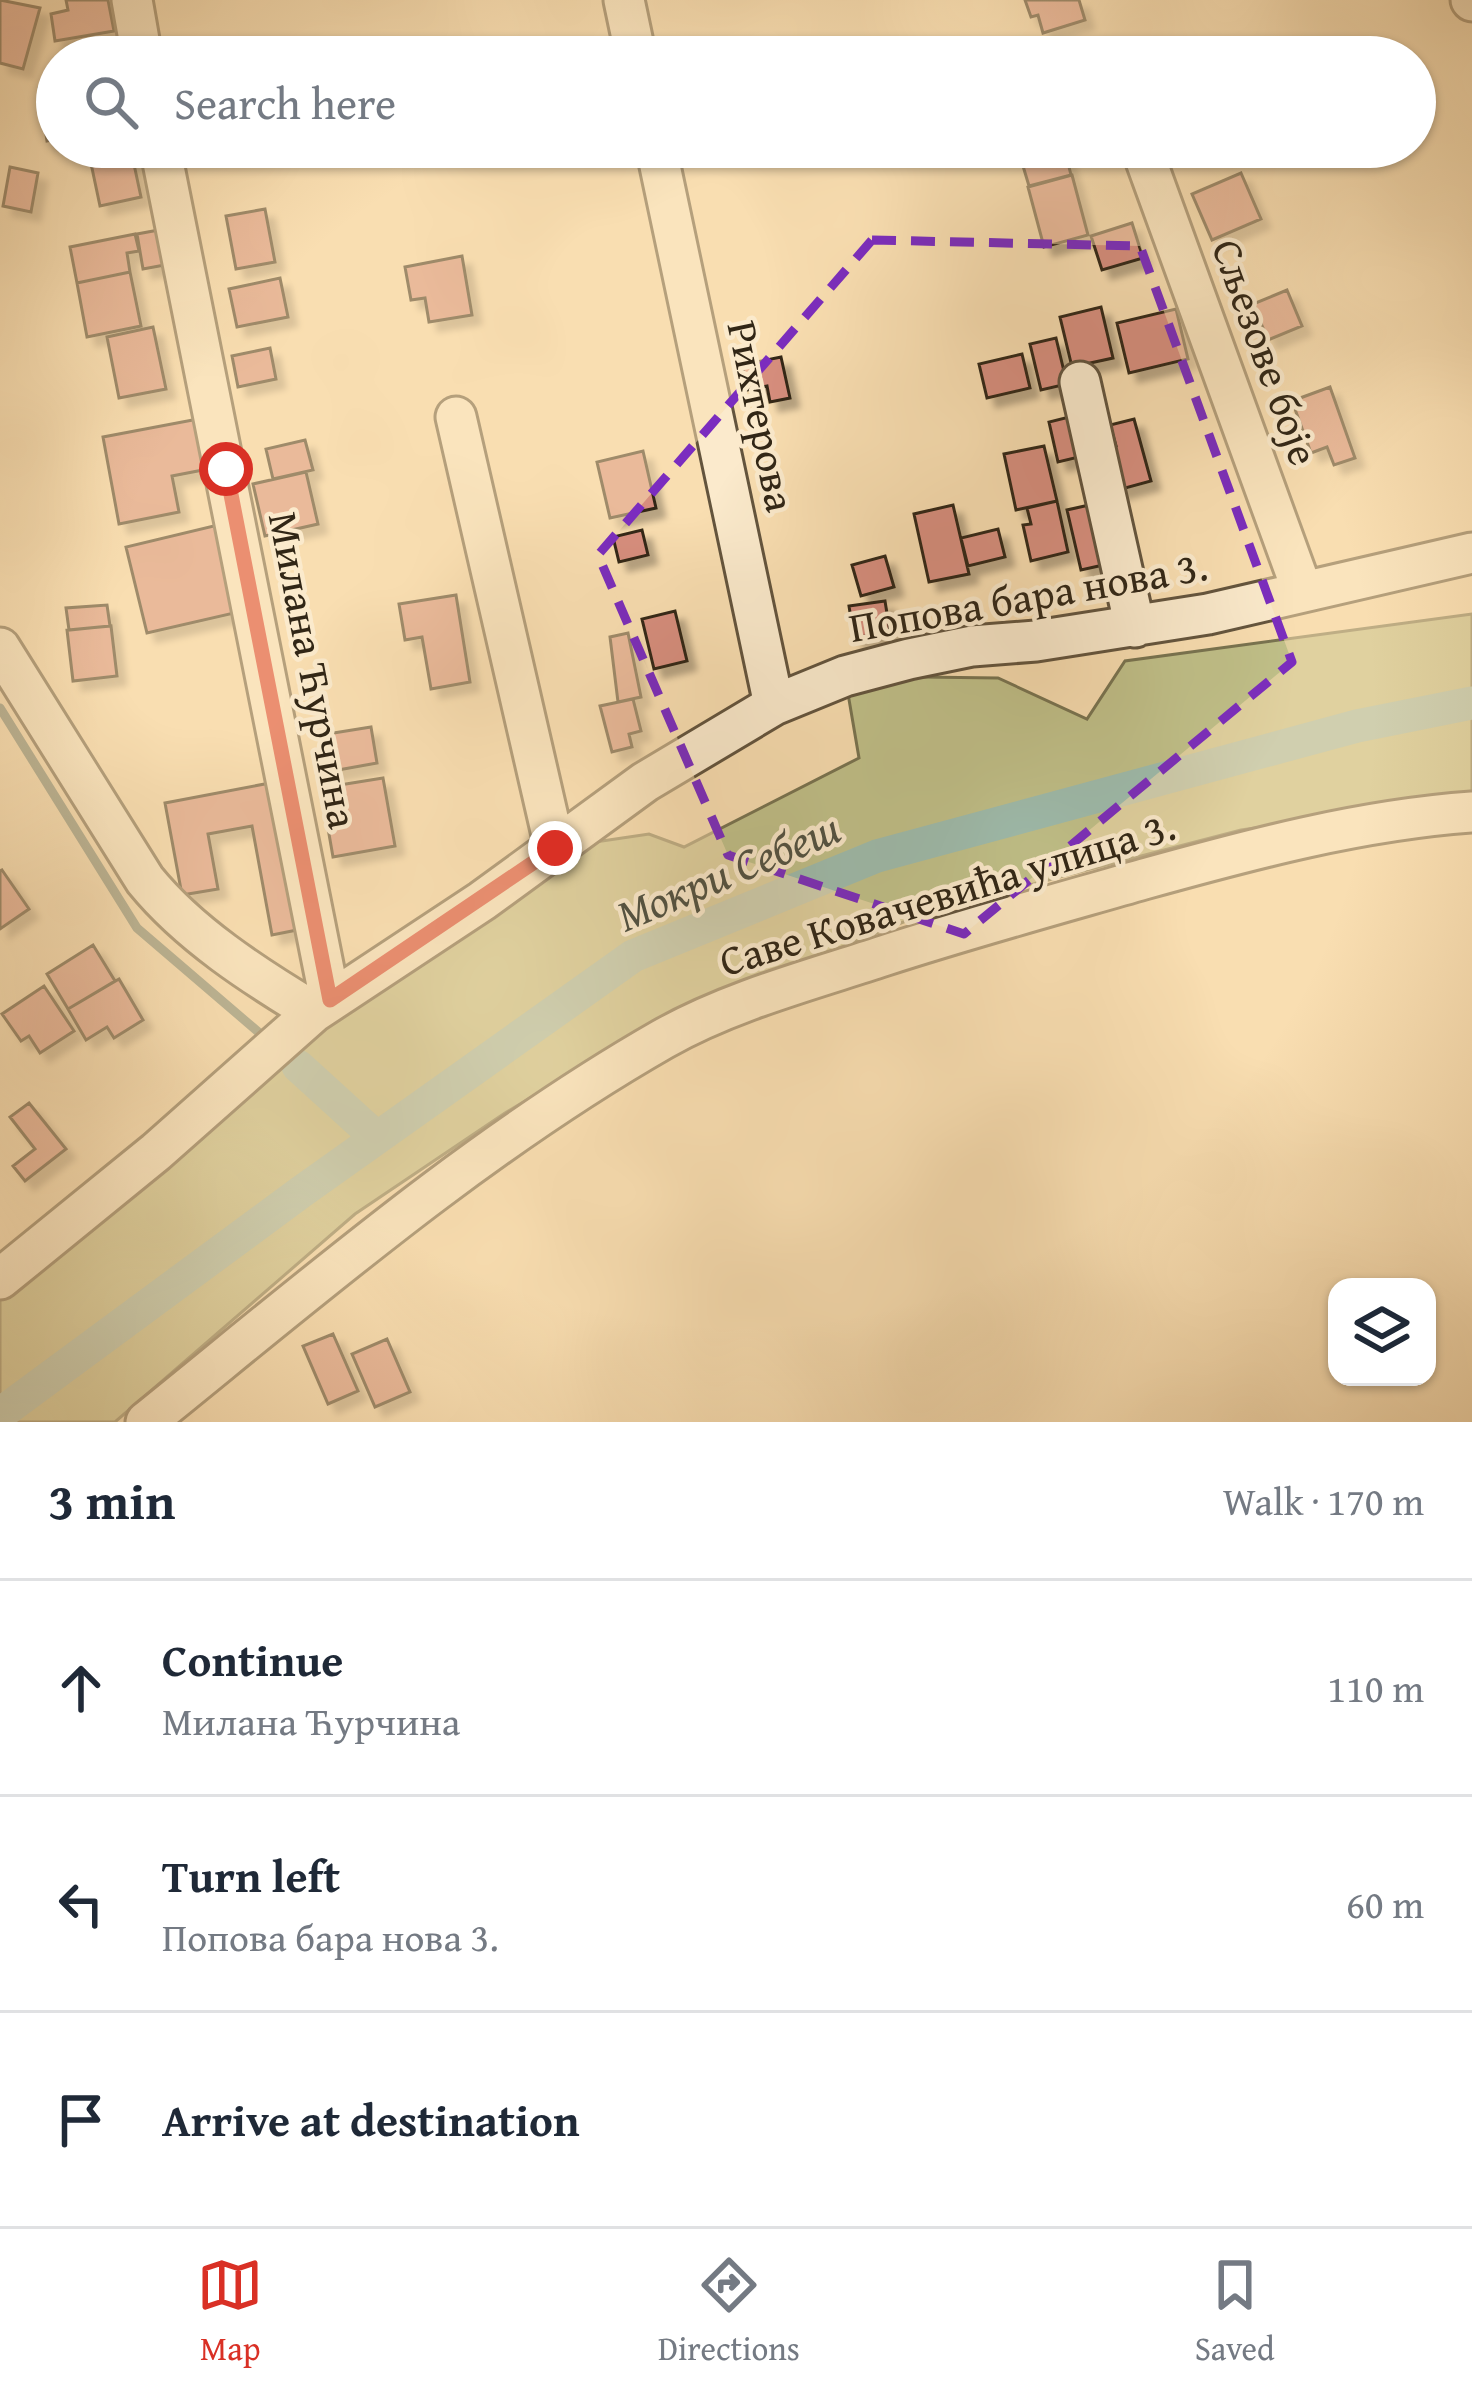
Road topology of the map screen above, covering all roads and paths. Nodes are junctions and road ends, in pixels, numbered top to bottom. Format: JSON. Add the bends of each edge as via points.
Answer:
{"nodes":[{"id":1,"x":132,"y":0,"type":"edge"},
{"id":2,"x":624,"y":0,"type":"edge"},
{"id":3,"x":138,"y":36,"type":"edge"},
{"id":4,"x":632,"y":36,"type":"edge"},
{"id":5,"x":164,"y":168,"type":"edge"},
{"id":6,"x":660,"y":168,"type":"edge"},
{"id":7,"x":1149,"y":168,"type":"edge"},
{"id":8,"x":1080,"y":382,"type":"dead end"},
{"id":9,"x":456,"y":418,"type":"dead end"},
{"id":10,"x":1472,"y":553,"type":"edge"},
{"id":11,"x":1302,"y":590,"type":"junction"},
{"id":12,"x":1135,"y":627,"type":"junction"},
{"id":13,"x":0,"y":648,"type":"edge"},
{"id":14,"x":774,"y":705,"type":"junction"},
{"id":15,"x":1472,"y":812,"type":"edge"},
{"id":16,"x":555,"y":848,"type":"junction"},
{"id":17,"x":322,"y":1006,"type":"junction"},
{"id":18,"x":3,"y":1272,"type":"edge"},
{"id":19,"x":146,"y":1422,"type":"edge"}],
"edges":[{"from":1,"to":3,"type":"street"},
{"from":2,"to":4,"type":"street"},
{"from":5,"to":17,"type":"street","name":"Милана Ћурчина"},
{"from":6,"to":14,"type":"street","name":"Рихтерова"},
{"from":7,"to":11,"type":"street","name":"Сљезове боје"},
{"from":8,"to":12,"type":"street"},
{"from":9,"to":16,"type":"street"},
{"from":10,"to":11,"type":"street","name":"Попова бара нова 3."},
{"from":11,"to":12,"type":"street","name":"Попова бара нова 3."},
{"from":12,"to":14,"type":"street","name":"Попова бара нова 3.","via":[[909,659]]},
{"from":13,"to":17,"type":"street","via":[[167,907],[271,986]]},
{"from":14,"to":16,"type":"street","name":"Попова бара нова 3.","via":[[645,782]]},
{"from":15,"to":19,"type":"street","name":"Саве Ковачевића улица 3.","via":[[1376,822],[1271,846],[966,928],[667,1037],[514,1131]]},
{"from":16,"to":17,"type":"street","name":"Попова бара нова 3."},
{"from":17,"to":18,"type":"street","name":"Попова бара нова 3."}]}
